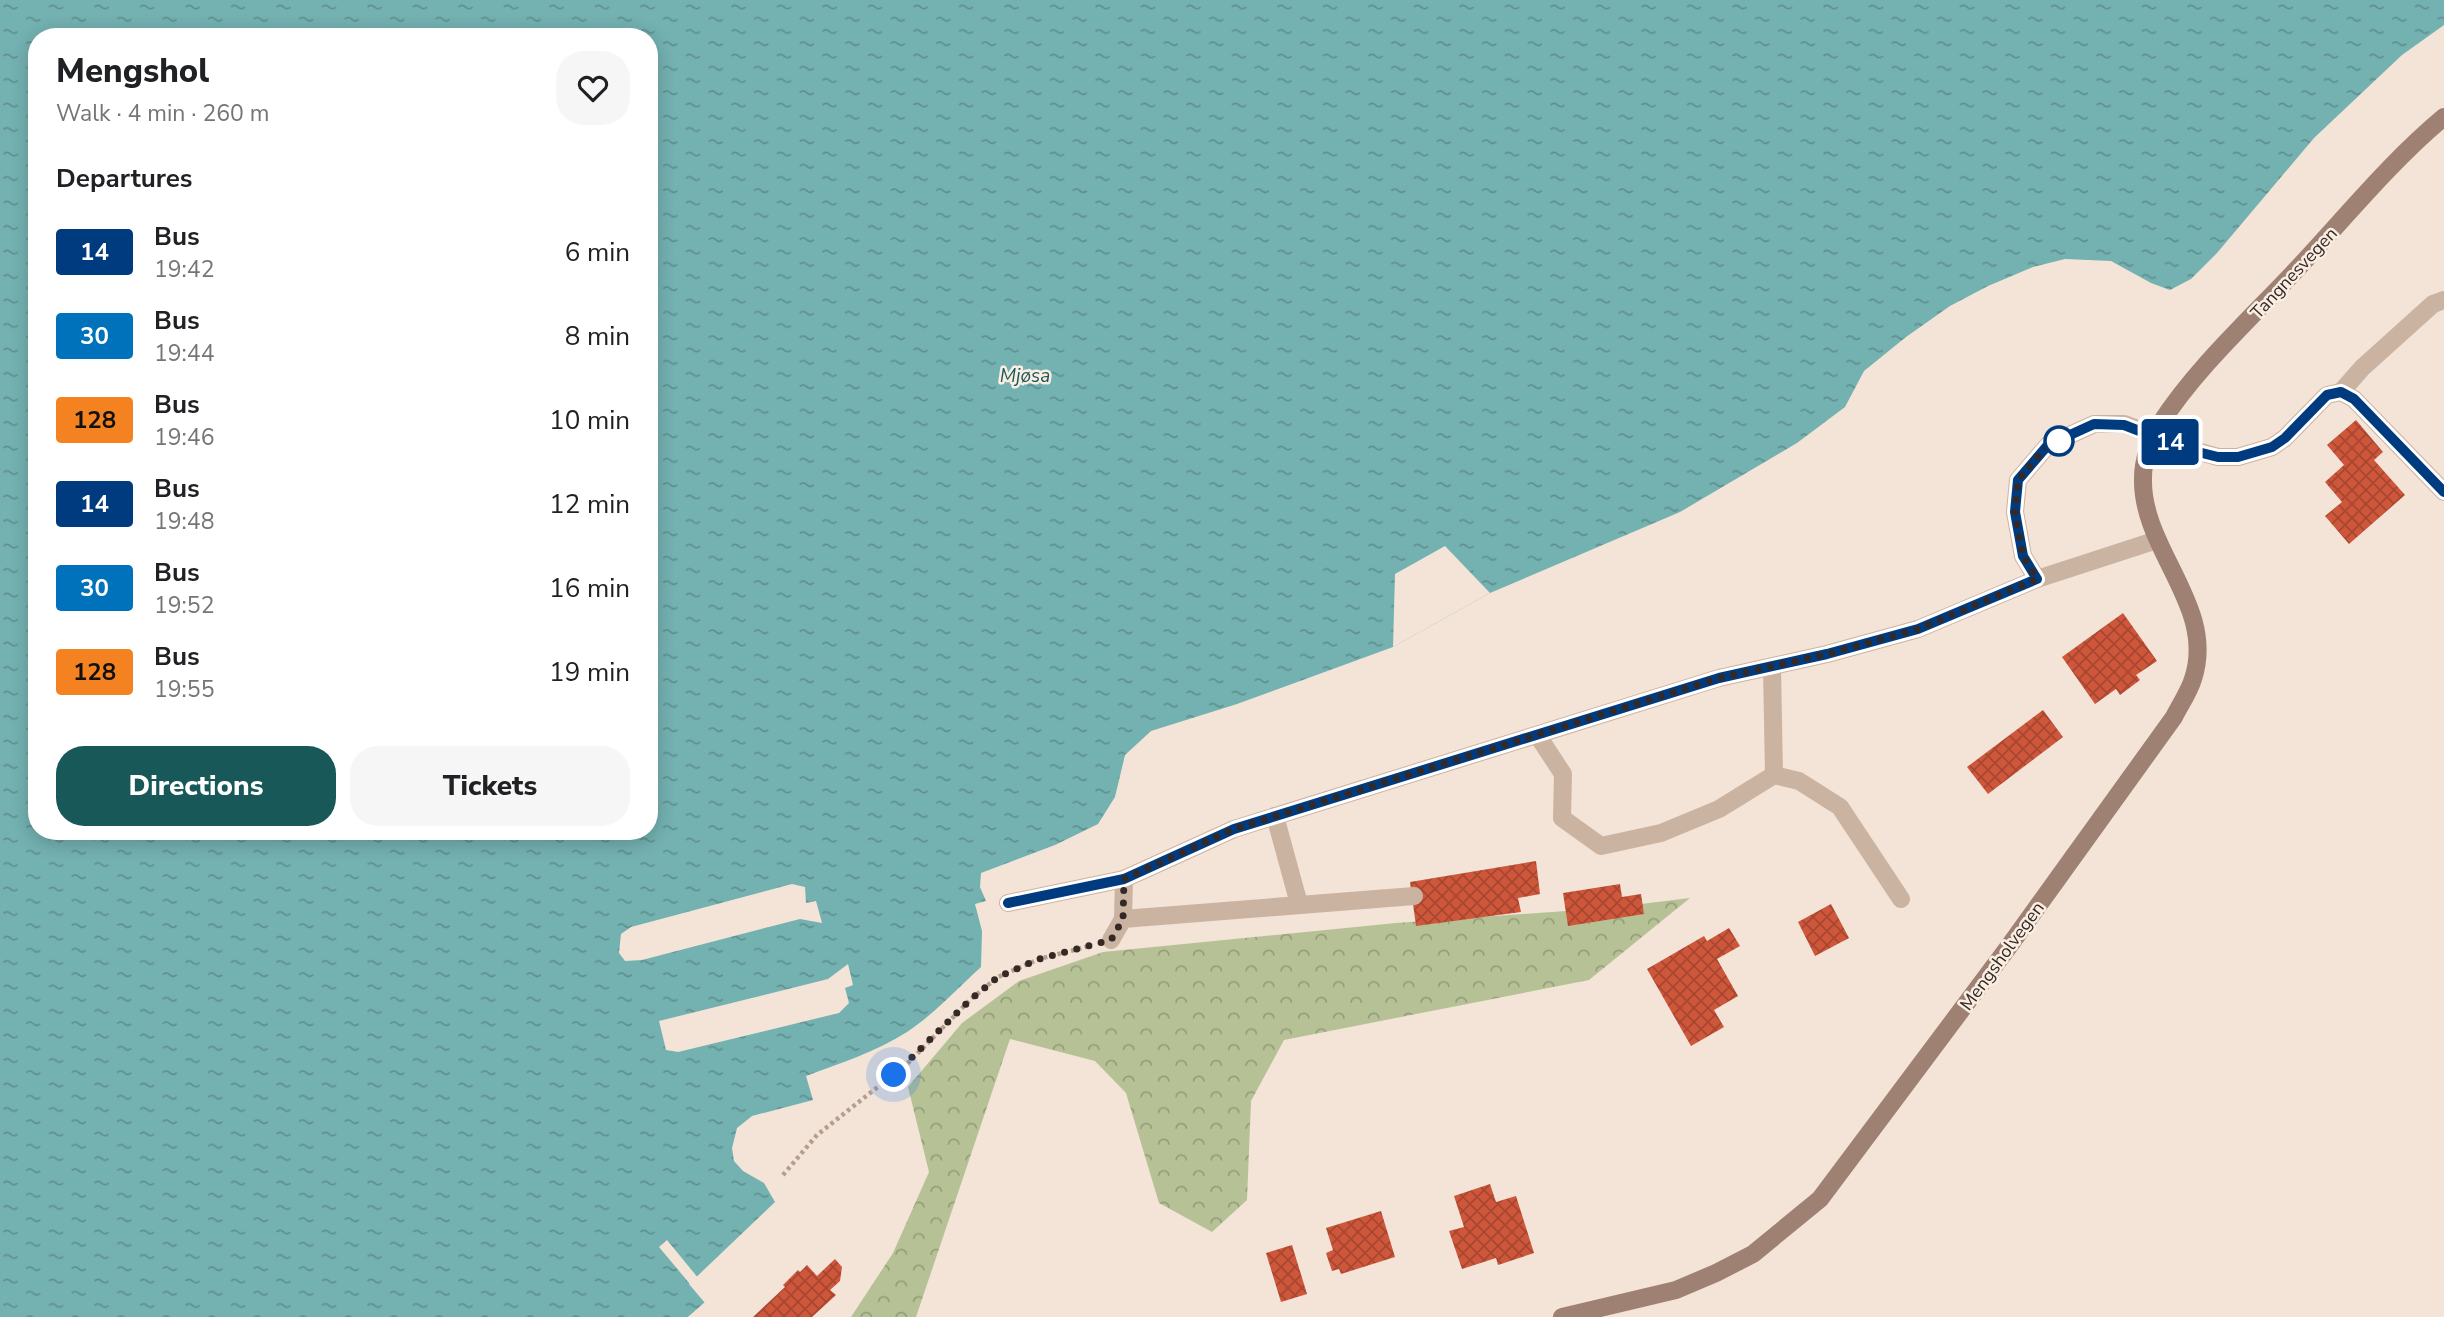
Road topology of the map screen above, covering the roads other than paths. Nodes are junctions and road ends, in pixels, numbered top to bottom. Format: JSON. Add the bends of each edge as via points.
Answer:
{"nodes":[{"id":1,"x":2444,"y":117,"type":"edge"},
{"id":2,"x":2444,"y":300,"type":"edge"},
{"id":3,"x":2341,"y":392,"type":"junction"},
{"id":4,"x":2153,"y":436,"type":"junction"},
{"id":5,"x":2444,"y":492,"type":"edge"},
{"id":6,"x":2157,"y":540,"type":"junction"},
{"id":7,"x":2037,"y":579,"type":"junction"},
{"id":8,"x":1772,"y":667,"type":"junction"},
{"id":9,"x":1538,"y":736,"type":"junction"},
{"id":10,"x":1774,"y":775,"type":"junction"},
{"id":11,"x":1275,"y":816,"type":"junction"},
{"id":12,"x":1124,"y":879,"type":"junction"},
{"id":13,"x":1414,"y":896,"type":"dead end"},
{"id":14,"x":1900,"y":899,"type":"dead end"},
{"id":15,"x":1008,"y":903,"type":"dead end"},
{"id":16,"x":1299,"y":904,"type":"junction"},
{"id":17,"x":1123,"y":919,"type":"junction"},
{"id":18,"x":1111,"y":940,"type":"road end"},
{"id":19,"x":1562,"y":1317,"type":"edge"}],
"edges":[{"from":1,"to":4,"type":"main road","name":"Tangnesvegen","via":[[2189,384]]},
{"from":2,"to":3,"type":"lane","via":[[2433,303]]},
{"from":3,"to":4,"type":"lane","via":[[2327,395],[2272,447],[2238,457],[2218,457]]},
{"from":3,"to":5,"type":"lane","via":[[2354,399]]},
{"from":4,"to":6,"type":"main road","name":"Mengsholvegen","via":[[2143,478]]},
{"from":4,"to":7,"type":"lane","via":[[2124,425],[2094,424],[2048,445],[2018,480],[2015,512],[2023,556]]},
{"from":6,"to":7,"type":"lane"},
{"from":6,"to":19,"type":"main road","name":"Mengsholvegen","via":[[2196,629],[2193,679],[2174,717],[1820,1199],[1753,1254],[1716,1273],[1676,1290]]},
{"from":7,"to":8,"type":"lane","via":[[1918,629]]},
{"from":8,"to":9,"type":"lane","via":[[1719,678]]},
{"from":8,"to":10,"type":"lane"},
{"from":9,"to":10,"type":"lane","via":[[1563,774],[1562,818],[1601,846],[1661,833],[1720,809]]},
{"from":9,"to":11,"type":"lane"},
{"from":10,"to":14,"type":"lane","via":[[1799,781],[1840,807]]},
{"from":11,"to":12,"type":"lane","via":[[1234,829]]},
{"from":11,"to":16,"type":"lane"},
{"from":12,"to":15,"type":"lane"},
{"from":12,"to":17,"type":"lane"},
{"from":13,"to":16,"type":"lane"},
{"from":16,"to":17,"type":"lane"},
{"from":17,"to":18,"type":"lane"}]}
